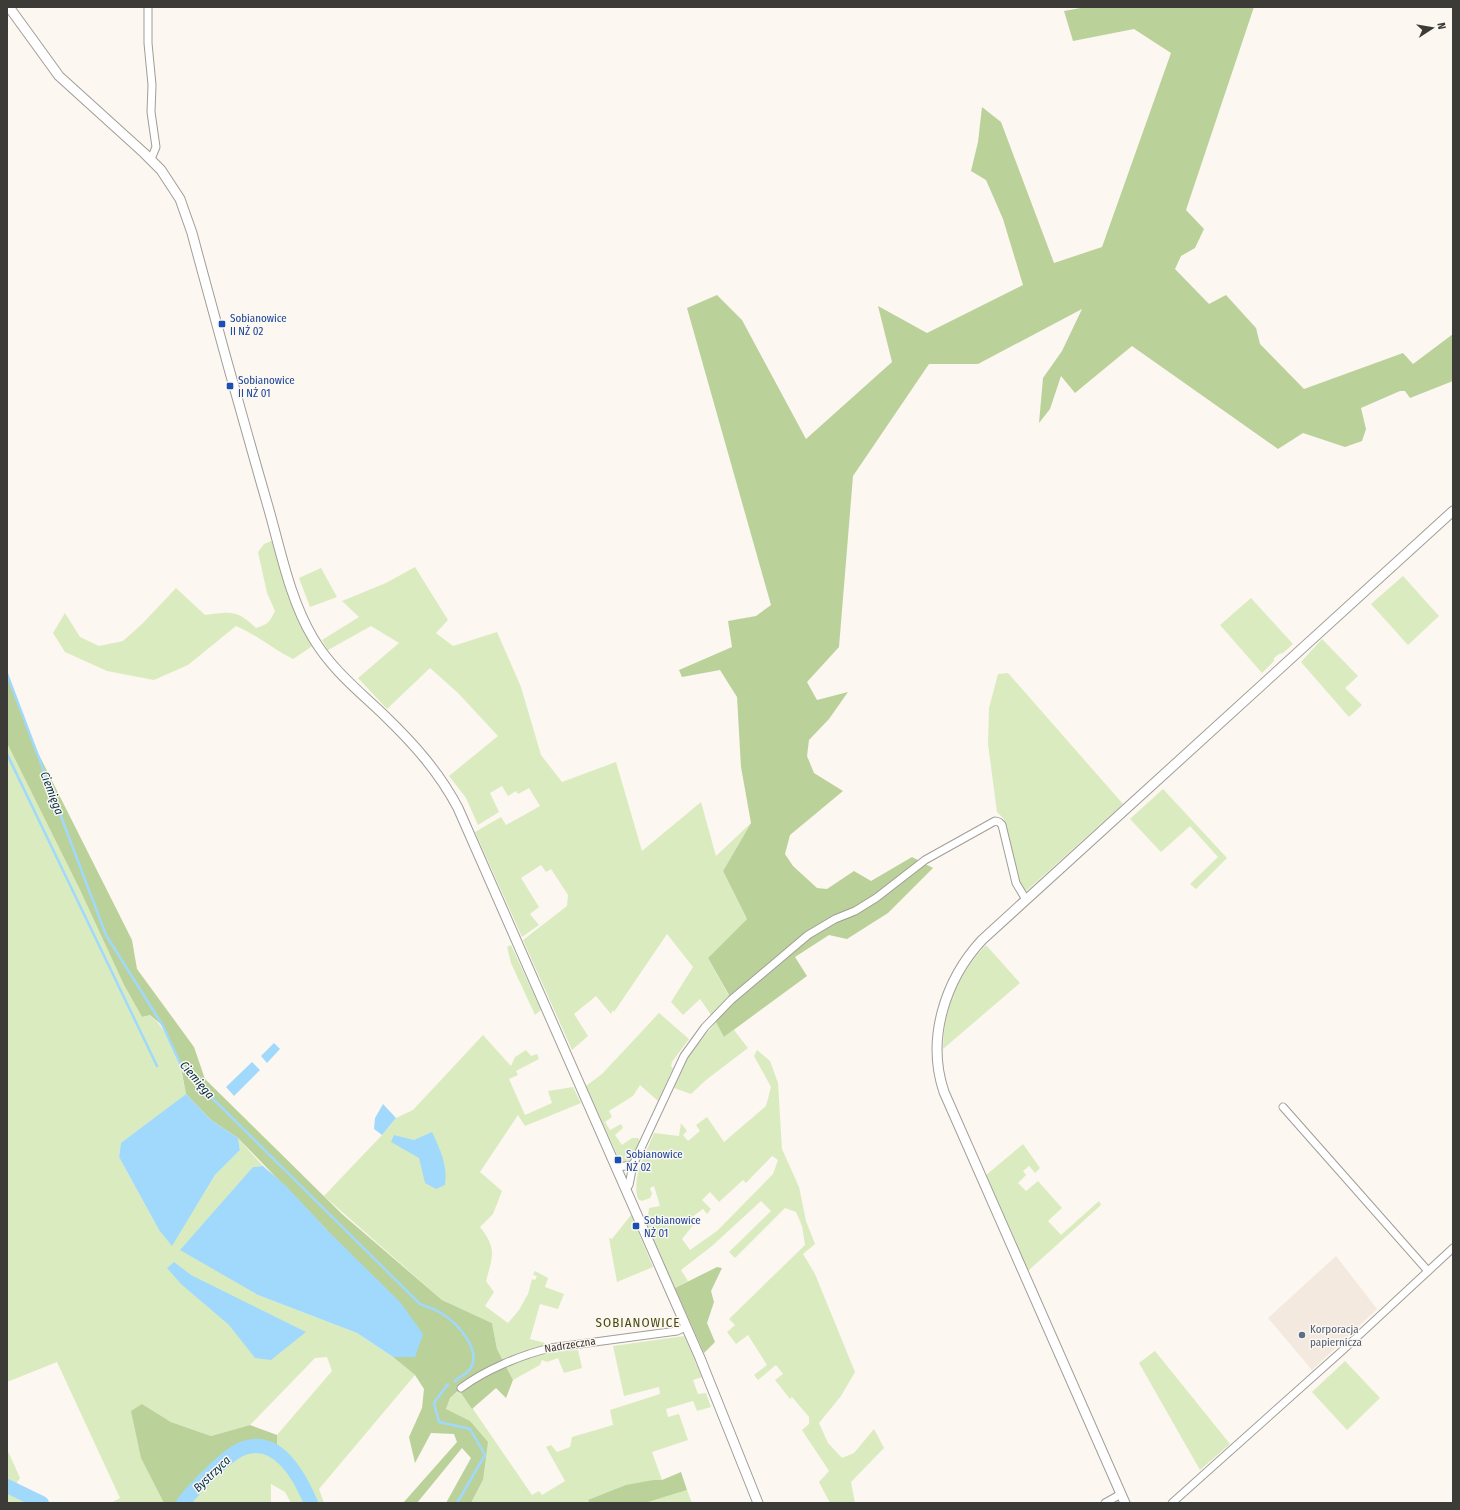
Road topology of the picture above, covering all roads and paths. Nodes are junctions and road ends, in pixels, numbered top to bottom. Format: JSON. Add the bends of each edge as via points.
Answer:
{"nodes":[{"id":1,"x":8,"y":7,"type":"edge"},
{"id":2,"x":148,"y":7,"type":"edge"},
{"id":3,"x":151,"y":160,"type":"junction"},
{"id":4,"x":1453,"y":511,"type":"edge"},
{"id":5,"x":1025,"y":898,"type":"junction"},
{"id":6,"x":1283,"y":1107,"type":"dead end"},
{"id":7,"x":633,"y":1164,"type":"junction"},
{"id":8,"x":617,"y":1167,"type":"junction"},
{"id":9,"x":626,"y":1189,"type":"junction"},
{"id":10,"x":1453,"y":1248,"type":"edge"},
{"id":11,"x":1428,"y":1271,"type":"junction"},
{"id":12,"x":686,"y":1328,"type":"junction"},
{"id":13,"x":461,"y":1388,"type":"dead end"},
{"id":14,"x":1121,"y":1494,"type":"junction"},
{"id":15,"x":758,"y":1503,"type":"edge"},
{"id":16,"x":1106,"y":1503,"type":"edge"},
{"id":17,"x":1125,"y":1503,"type":"edge"},
{"id":18,"x":1172,"y":1503,"type":"edge"}],
"edges":[{"from":1,"to":3,"type":"street","via":[[59,76]]},
{"from":2,"to":3,"type":"street","via":[[156,147]]},
{"from":3,"to":8,"type":"street","via":[[173,186],[188,220],[253,456],[291,586],[303,618],[316,643],[333,666],[423,755],[452,797]]},
{"from":4,"to":5,"type":"street"},
{"from":5,"to":7,"type":"street","via":[[1016,883],[1002,825],[995,821],[925,860],[855,911],[808,935],[731,1000],[701,1032],[679,1065]]},
{"from":5,"to":14,"type":"street","via":[[974,948],[957,974],[946,1001],[939,1029],[939,1075],[956,1124]]},
{"from":6,"to":11,"type":"street"},
{"from":7,"to":8,"type":"street"},
{"from":7,"to":9,"type":"street"},
{"from":8,"to":9,"type":"street"},
{"from":9,"to":12,"type":"street"},
{"from":10,"to":11,"type":"street"},
{"from":11,"to":18,"type":"street","via":[[1338,1356]]},
{"from":12,"to":13,"type":"street","name":"Nadrzeczna","via":[[534,1351],[474,1378]]},
{"from":12,"to":15,"type":"street"},
{"from":14,"to":16,"type":"street"},
{"from":14,"to":17,"type":"street"}]}
